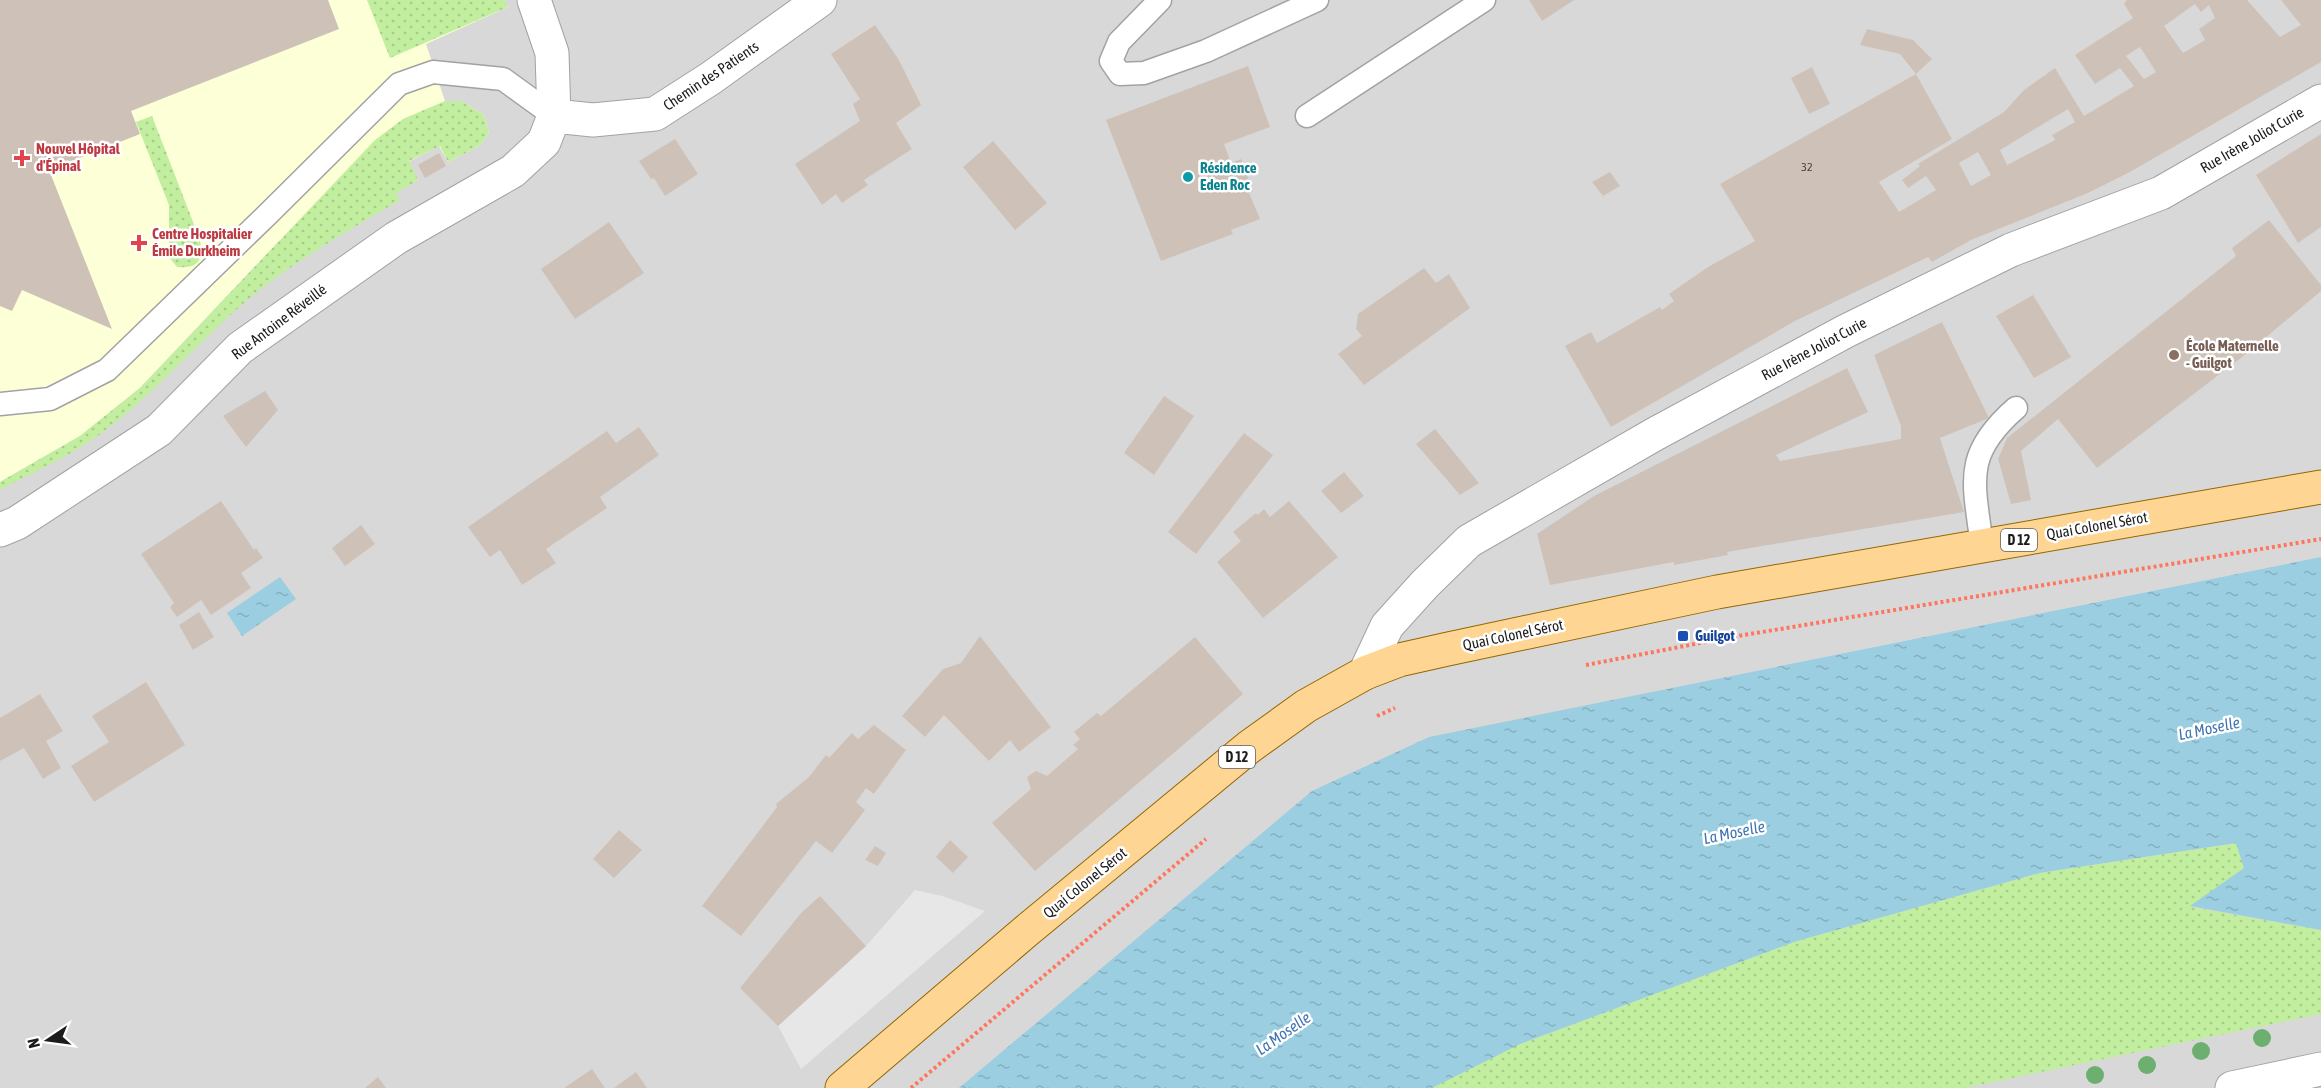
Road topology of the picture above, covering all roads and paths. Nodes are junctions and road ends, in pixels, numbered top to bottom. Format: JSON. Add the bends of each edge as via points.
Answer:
{"nodes":[{"id":1,"x":534,"y":0,"type":"edge"},
{"id":2,"x":819,"y":0,"type":"edge"},
{"id":3,"x":1160,"y":0,"type":"edge"},
{"id":4,"x":1317,"y":0,"type":"edge"},
{"id":5,"x":1484,"y":0,"type":"edge"},
{"id":6,"x":2321,"y":101,"type":"edge"},
{"id":7,"x":554,"y":116,"type":"junction"},
{"id":8,"x":1307,"y":116,"type":"dead end"},
{"id":9,"x":0,"y":404,"type":"edge"},
{"id":10,"x":2016,"y":408,"type":"dead end"},
{"id":11,"x":2321,"y":487,"type":"edge"},
{"id":12,"x":0,"y":530,"type":"edge"},
{"id":13,"x":2321,"y":539,"type":"edge"},
{"id":14,"x":1982,"y":546,"type":"junction"},
{"id":15,"x":1586,"y":665,"type":"dead end"},
{"id":16,"x":1365,"y":674,"type":"junction"},
{"id":17,"x":1402,"y":705,"type":"dead end"},
{"id":18,"x":1372,"y":719,"type":"dead end"},
{"id":19,"x":1213,"y":834,"type":"dead end"},
{"id":20,"x":2321,"y":1069,"type":"edge"},
{"id":21,"x":842,"y":1088,"type":"edge"},
{"id":22,"x":911,"y":1088,"type":"edge"},
{"id":23,"x":2232,"y":1088,"type":"edge"}],
"edges":[{"from":1,"to":7,"type":"street","via":[[552,53]]},
{"from":2,"to":7,"type":"street","name":"Chemin des Patients","via":[[655,114],[594,120]]},
{"from":3,"to":4,"type":"lane","via":[[1119,42],[1111,61],[1120,74],[1144,73],[1206,51]]},
{"from":5,"to":8,"type":"lane"},
{"from":6,"to":16,"type":"street","name":"Rue Irène Joliot Curie","via":[[2162,193],[2011,250],[1846,331],[1469,541],[1387,627]]},
{"from":7,"to":9,"type":"lane","via":[[502,79],[433,72],[399,84],[106,370],[50,399]]},
{"from":7,"to":12,"type":"street","name":"Rue Antoine Réveillé","via":[[544,142],[513,171],[386,244],[240,348],[159,430],[17,523]]},
{"from":10,"to":14,"type":"lane","via":[[1999,422],[1980,449],[1974,478]]},
{"from":11,"to":14,"type":"main road","name":"Quai Colonel Sérot","number":"D 12"},
{"from":13,"to":15,"type":"path"},
{"from":14,"to":16,"type":"main road","name":"Quai Colonel Sérot","number":"D 12","via":[[1705,595],[1399,660]]},
{"from":16,"to":21,"type":"main road","name":"Quai Colonel Sérot","number":"D 12","via":[[1306,706],[1249,747]]},
{"from":17,"to":18,"type":"path"},
{"from":19,"to":22,"type":"path"},
{"from":20,"to":23,"type":"street"}]}
